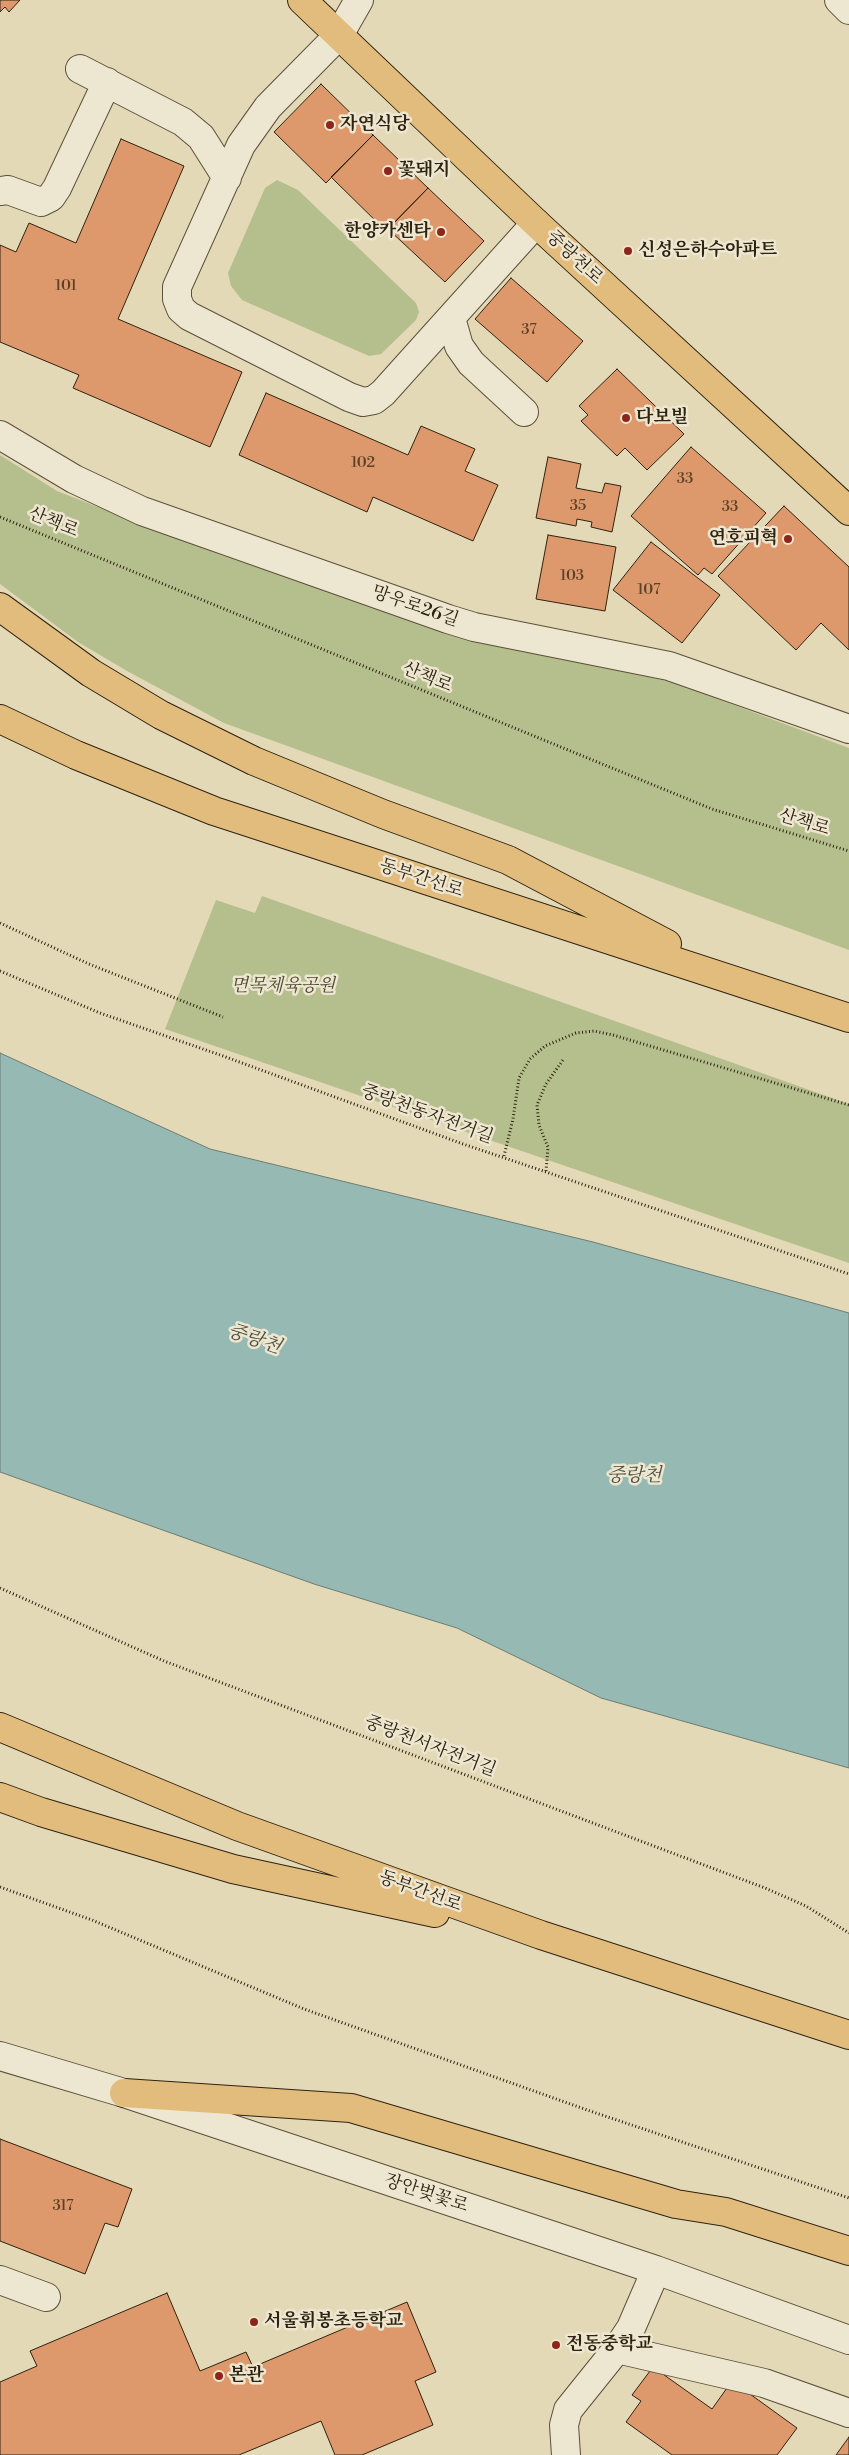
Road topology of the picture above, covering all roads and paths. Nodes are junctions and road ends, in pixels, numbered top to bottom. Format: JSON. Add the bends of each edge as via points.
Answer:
{"nodes":[{"id":1,"x":302,"y":0,"type":"edge"},
{"id":2,"x":359,"y":0,"type":"edge"},
{"id":3,"x":839,"y":0,"type":"edge"},
{"id":4,"x":849,"y":10,"type":"edge"},
{"id":5,"x":340,"y":35,"type":"junction"},
{"id":6,"x":80,"y":69,"type":"dead end"},
{"id":7,"x":107,"y":82,"type":"junction"},
{"id":8,"x":226,"y":178,"type":"junction"},
{"id":9,"x":0,"y":191,"type":"edge"},
{"id":10,"x":536,"y":223,"type":"junction"},
{"id":11,"x":451,"y":318,"type":"junction"},
{"id":12,"x":524,"y":412,"type":"dead end"},
{"id":13,"x":0,"y":435,"type":"edge"},
{"id":14,"x":849,"y":511,"type":"edge"},
{"id":15,"x":0,"y":517,"type":"edge"},
{"id":16,"x":0,"y":607,"type":"edge"},
{"id":17,"x":0,"y":719,"type":"edge"},
{"id":18,"x":849,"y":730,"type":"edge"},
{"id":19,"x":849,"y":851,"type":"edge"},
{"id":20,"x":0,"y":923,"type":"edge"},
{"id":21,"x":0,"y":971,"type":"edge"},
{"id":22,"x":732,"y":979,"type":"junction"},
{"id":23,"x":223,"y":1017,"type":"dead end"},
{"id":24,"x":849,"y":1018,"type":"edge"},
{"id":25,"x":563,"y":1060,"type":"dead end"},
{"id":26,"x":849,"y":1105,"type":"edge"},
{"id":27,"x":504,"y":1156,"type":"junction"},
{"id":28,"x":546,"y":1171,"type":"junction"},
{"id":29,"x":849,"y":1274,"type":"edge"},
{"id":30,"x":0,"y":1588,"type":"edge"},
{"id":31,"x":0,"y":1727,"type":"edge"},
{"id":32,"x":0,"y":1797,"type":"edge"},
{"id":33,"x":0,"y":1887,"type":"edge"},
{"id":34,"x":849,"y":1933,"type":"edge"},
{"id":35,"x":541,"y":1935,"type":"junction"},
{"id":36,"x":849,"y":2035,"type":"edge"},
{"id":37,"x":0,"y":2056,"type":"edge"},
{"id":38,"x":124,"y":2094,"type":"junction"},
{"id":39,"x":849,"y":2198,"type":"edge"},
{"id":40,"x":849,"y":2251,"type":"edge"},
{"id":41,"x":656,"y":2270,"type":"junction"},
{"id":42,"x":0,"y":2280,"type":"edge"},
{"id":43,"x":46,"y":2297,"type":"dead end"},
{"id":44,"x":849,"y":2340,"type":"edge"},
{"id":45,"x":617,"y":2349,"type":"junction"},
{"id":46,"x":849,"y":2413,"type":"edge"},
{"id":47,"x":566,"y":2455,"type":"edge"}],
"edges":[{"from":1,"to":5,"type":"main road","name":"중랑천로"},
{"from":2,"to":5,"type":"street"},
{"from":3,"to":4,"type":"street"},
{"from":5,"to":8,"type":"street","via":[[268,107],[241,145]]},
{"from":5,"to":10,"type":"main road","name":"중랑천로"},
{"from":6,"to":7,"type":"street"},
{"from":7,"to":8,"type":"street","via":[[183,122],[201,136]]},
{"from":7,"to":9,"type":"street","via":[[51,197],[41,202],[8,190]]},
{"from":8,"to":11,"type":"street","via":[[177,287],[181,309],[189,316],[363,402],[374,400],[383,393]]},
{"from":10,"to":11,"type":"street"},
{"from":10,"to":14,"type":"main road","name":"중랑천로"},
{"from":11,"to":12,"type":"street","via":[[459,346],[471,363]]},
{"from":13,"to":18,"type":"street","name":"망우로26길","via":[[74,479],[142,511],[430,613],[474,627],[669,666]]},
{"from":15,"to":19,"type":"path","name":"산책로","via":[[712,810]]},
{"from":16,"to":22,"type":"main road","via":[[91,674],[161,715],[254,761],[383,814],[508,860]]},
{"from":17,"to":22,"type":"main road","name":"동부간선로","via":[[76,755],[214,811]]},
{"from":20,"to":23,"type":"path","via":[[89,964]]},
{"from":21,"to":27,"type":"path","name":"중랑천동자전거길","via":[[100,1013]]},
{"from":22,"to":24,"type":"main road","name":"동부간선로"},
{"from":25,"to":28,"type":"path","via":[[546,1084],[537,1105],[539,1125],[548,1147]]},
{"from":26,"to":27,"type":"path","via":[[613,1035],[585,1032],[560,1038],[530,1059],[519,1078],[514,1119]]},
{"from":27,"to":28,"type":"path","name":"중랑천동자전거길"},
{"from":28,"to":29,"type":"path","name":"중랑천동자전거길"},
{"from":30,"to":34,"type":"path","name":"중랑천서자전거길","via":[[164,1661],[765,1888],[806,1906]]},
{"from":31,"to":35,"type":"main road","name":"동부간선로","via":[[237,1826]]},
{"from":32,"to":35,"type":"main road","via":[[233,1869]]},
{"from":33,"to":39,"type":"path","via":[[92,1920],[304,2009],[590,2112]]},
{"from":35,"to":36,"type":"main road","name":"동부간선로"},
{"from":37,"to":38,"type":"street","name":"장안벚꽃로"},
{"from":38,"to":40,"type":"main road","via":[[351,2108],[676,2204],[726,2212]]},
{"from":38,"to":41,"type":"street","name":"장안벚꽃로"},
{"from":41,"to":44,"type":"street","name":"장안벚꽃로"},
{"from":41,"to":45,"type":"street","via":[[631,2328]]},
{"from":42,"to":43,"type":"street"},
{"from":45,"to":46,"type":"street","via":[[764,2383]]},
{"from":45,"to":47,"type":"street","via":[[568,2410],[564,2425]]}]}
